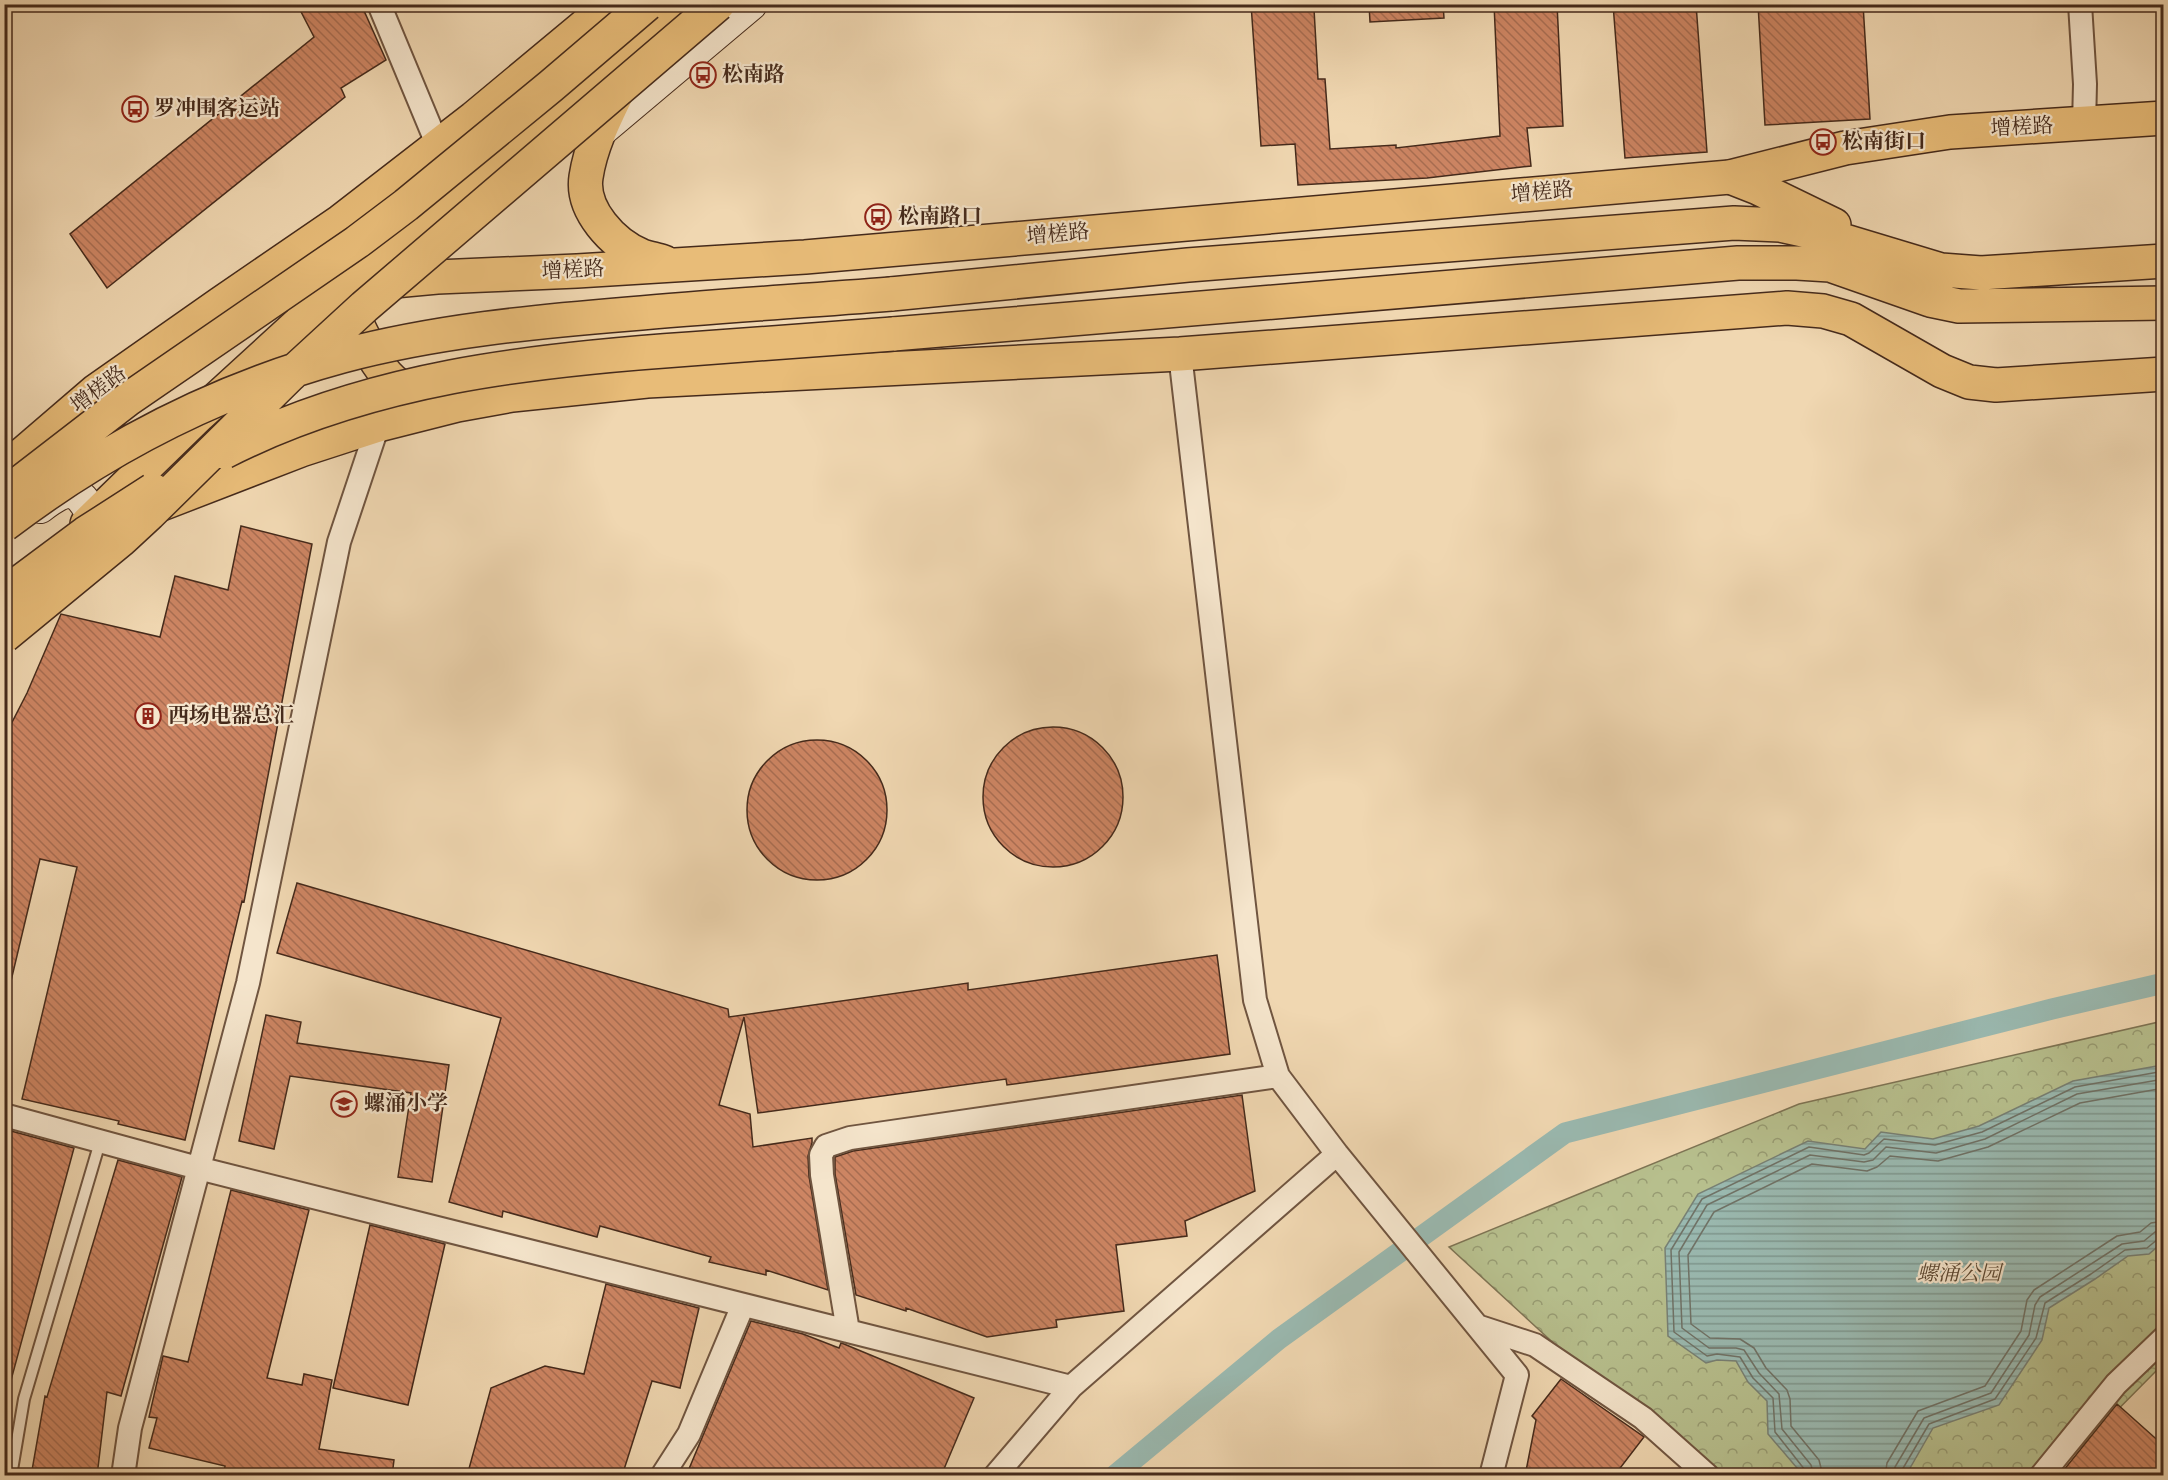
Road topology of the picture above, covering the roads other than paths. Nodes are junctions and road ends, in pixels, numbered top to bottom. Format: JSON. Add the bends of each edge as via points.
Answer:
{"nodes":[{"id":1,"x":380,"y":4,"type":"edge"},
{"id":2,"x":611,"y":4,"type":"edge"},
{"id":3,"x":647,"y":4,"type":"edge"},
{"id":4,"x":680,"y":4,"type":"edge"},
{"id":5,"x":718,"y":4,"type":"edge"},
{"id":6,"x":751,"y":4,"type":"edge"},
{"id":7,"x":2080,"y":4,"type":"edge"},
{"id":8,"x":643,"y":37,"type":"junction"},
{"id":9,"x":2163,"y":118,"type":"edge"},
{"id":10,"x":2084,"y":125,"type":"junction"},
{"id":11,"x":599,"y":132,"type":"junction"},
{"id":12,"x":438,"y":146,"type":"junction"},
{"id":13,"x":1730,"y":177,"type":"junction"},
{"id":14,"x":341,"y":221,"type":"junction"},
{"id":15,"x":1891,"y":255,"type":"junction"},
{"id":16,"x":2163,"y":261,"type":"edge"},
{"id":17,"x":673,"y":265,"type":"junction"},
{"id":18,"x":2163,"y":281,"type":"edge"},
{"id":19,"x":340,"y":286,"type":"junction"},
{"id":20,"x":1930,"y":300,"type":"junction"},
{"id":21,"x":2163,"y":303,"type":"edge"},
{"id":22,"x":220,"y":304,"type":"junction"},
{"id":23,"x":1180,"y":354,"type":"junction"},
{"id":24,"x":2163,"y":374,"type":"edge"},
{"id":25,"x":468,"y":402,"type":"junction"},
{"id":26,"x":378,"y":425,"type":"junction"},
{"id":27,"x":4,"y":470,"type":"edge"},
{"id":28,"x":4,"y":495,"type":"edge"},
{"id":29,"x":93,"y":517,"type":"junction"},
{"id":30,"x":4,"y":525,"type":"edge"},
{"id":31,"x":4,"y":540,"type":"edge"},
{"id":32,"x":42,"y":570,"type":"junction"},
{"id":33,"x":4,"y":594,"type":"edge"},
{"id":34,"x":4,"y":600,"type":"edge"},
{"id":35,"x":4,"y":636,"type":"edge"},
{"id":36,"x":1278,"y":1076,"type":"junction"},
{"id":37,"x":4,"y":1116,"type":"edge"},
{"id":38,"x":100,"y":1142,"type":"junction"},
{"id":39,"x":1337,"y":1154,"type":"junction"},
{"id":40,"x":198,"y":1168,"type":"junction"},
{"id":41,"x":743,"y":1305,"type":"junction"},
{"id":42,"x":1480,"y":1327,"type":"junction"},
{"id":43,"x":848,"y":1331,"type":"junction"},
{"id":44,"x":2163,"y":1338,"type":"edge"},
{"id":45,"x":1071,"y":1387,"type":"junction"},
{"id":46,"x":11,"y":1476,"type":"edge"},
{"id":47,"x":123,"y":1476,"type":"edge"},
{"id":48,"x":662,"y":1476,"type":"edge"},
{"id":49,"x":995,"y":1476,"type":"edge"},
{"id":50,"x":1491,"y":1476,"type":"edge"},
{"id":51,"x":1708,"y":1476,"type":"edge"},
{"id":52,"x":2041,"y":1476,"type":"edge"}],
"edges":[{"from":1,"to":12,"type":"street"},
{"from":2,"to":12,"type":"main road"},
{"from":3,"to":28,"type":"main road","bridge":true,"via":[[398,211],[127,400]]},
{"from":4,"to":8,"type":"main road"},
{"from":5,"to":35,"type":"main road","bridge":true,"via":[[364,307],[149,514]]},
{"from":6,"to":11,"type":"street"},
{"from":7,"to":10,"type":"street"},
{"from":8,"to":11,"type":"main road"},
{"from":8,"to":19,"type":"main road"},
{"from":9,"to":10,"type":"main road","name":"增槎路"},
{"from":10,"to":13,"type":"main road","name":"增槎路","via":[[1950,132],[1857,146]]},
{"from":11,"to":17,"type":"main road","via":[[586,179],[591,207],[600,222],[624,244],[640,255]]},
{"from":12,"to":14,"type":"main road"},
{"from":13,"to":15,"type":"main road"},
{"from":13,"to":17,"type":"main road","name":"增槎路"},
{"from":14,"to":19,"type":"main road","via":[[331,244]]},
{"from":14,"to":22,"type":"main road"},
{"from":15,"to":16,"type":"main road","name":"增槎路","via":[[1941,270],[1981,273]]},
{"from":15,"to":30,"type":"main road","name":"增槎路","bridge":true,"via":[[1780,225],[1734,223],[669,310],[435,336],[340,357],[230,394],[140,436],[81,470]]},
{"from":17,"to":19,"type":"main road","name":"增槎路"},
{"from":18,"to":20,"type":"main road"},
{"from":19,"to":22,"type":"main road","name":"增槎路"},
{"from":19,"to":25,"type":"main road","via":[[377,362],[396,384],[429,396]]},
{"from":19,"to":29,"type":"main road"},
{"from":20,"to":21,"type":"main road","via":[[1994,307]]},
{"from":20,"to":33,"type":"main road","bridge":true,"via":[[1830,266],[1738,263],[540,362],[457,375],[367,396],[265,433],[183,473],[86,533]]},
{"from":22,"to":27,"type":"main road","name":"增槎路","via":[[66,415]]},
{"from":23,"to":24,"type":"main road","via":[[1787,308],[1823,310],[1851,319],[1942,371],[1969,382],[1995,386]]},
{"from":23,"to":25,"type":"main road","via":[[647,381]]},
{"from":23,"to":36,"type":"street","via":[[1255,1000]]},
{"from":25,"to":26,"type":"main road"},
{"from":26,"to":32,"type":"main road","via":[[247,470],[141,513]]},
{"from":26,"to":40,"type":"street","via":[[339,542],[248,982]]},
{"from":29,"to":31,"type":"street","via":[[82,496],[62,493],[52,497]]},
{"from":29,"to":32,"type":"main road"},
{"from":32,"to":34,"type":"main road"},
{"from":36,"to":39,"type":"street"},
{"from":36,"to":43,"type":"street","via":[[850,1138],[826,1146],[821,1155],[822,1175]]},
{"from":37,"to":38,"type":"street"},
{"from":38,"to":40,"type":"street"},
{"from":38,"to":46,"type":"lane","via":[[24,1399]]},
{"from":39,"to":42,"type":"street"},
{"from":39,"to":45,"type":"street"},
{"from":40,"to":41,"type":"street"},
{"from":40,"to":47,"type":"street","via":[[130,1428]]},
{"from":41,"to":43,"type":"street"},
{"from":41,"to":48,"type":"street","via":[[689,1434]]},
{"from":42,"to":50,"type":"street","via":[[1517,1375]]},
{"from":42,"to":51,"type":"street","via":[[1535,1346],[1643,1418]]},
{"from":43,"to":45,"type":"street"},
{"from":44,"to":52,"type":"street","via":[[2116,1384]]},
{"from":45,"to":49,"type":"street"}]}
